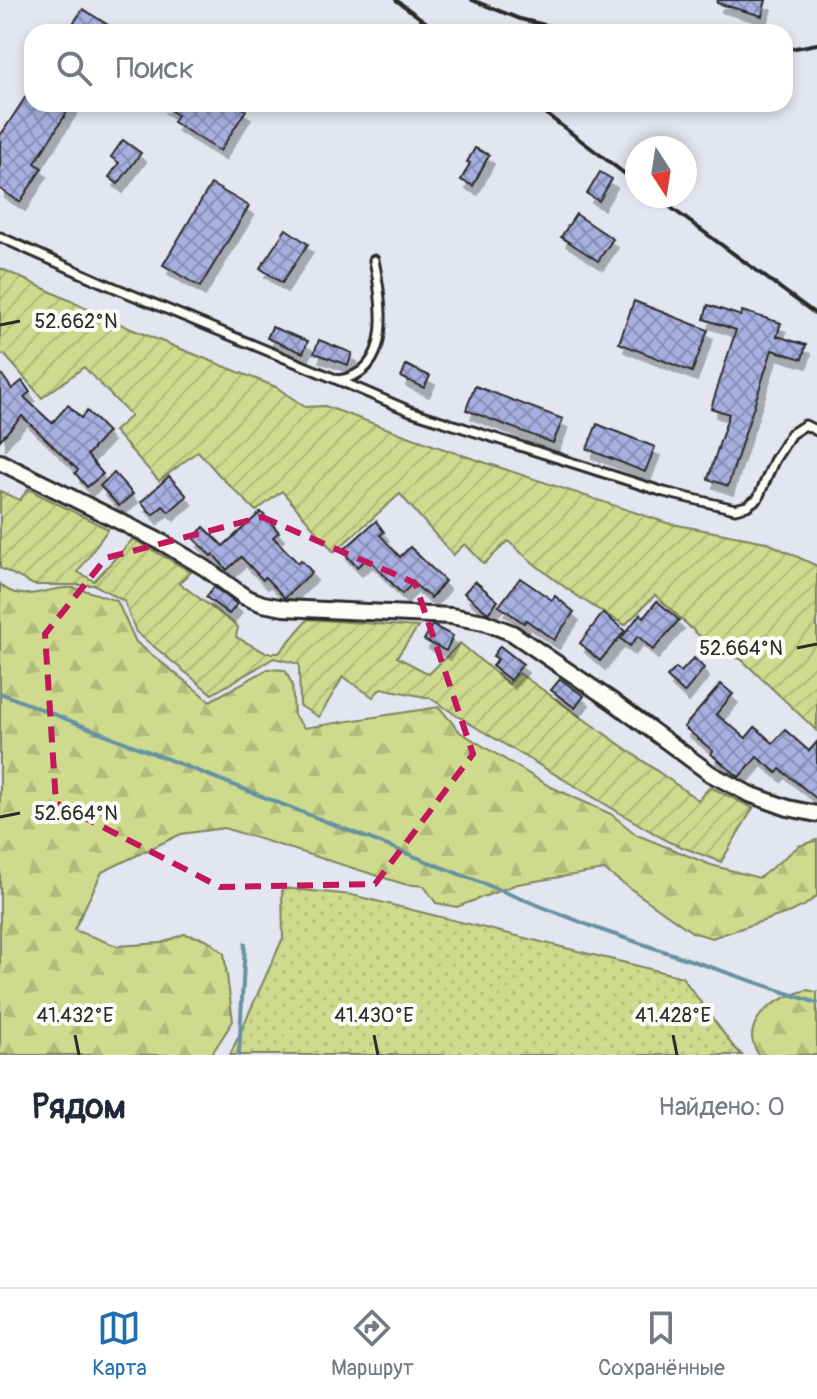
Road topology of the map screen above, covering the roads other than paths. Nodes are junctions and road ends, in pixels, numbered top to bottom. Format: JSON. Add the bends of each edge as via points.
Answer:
{"nodes":[{"id":1,"x":0,"y":237,"type":"edge"},
{"id":2,"x":374,"y":260,"type":"dead end"},
{"id":3,"x":338,"y":380,"type":"junction"},
{"id":4,"x":817,"y":431,"type":"edge"},
{"id":5,"x":0,"y":462,"type":"edge"},
{"id":6,"x":817,"y":814,"type":"edge"}],
"edges":[{"from":1,"to":3,"type":"lane"},
{"from":2,"to":3,"type":"lane","via":[[381,331],[373,361],[353,378]]},
{"from":3,"to":4,"type":"lane","via":[[410,411],[664,492],[735,509],[758,498],[791,434],[805,425]]},
{"from":5,"to":6,"type":"street","via":[[163,543],[263,604],[451,616],[512,633],[711,774],[749,794]]}]}
